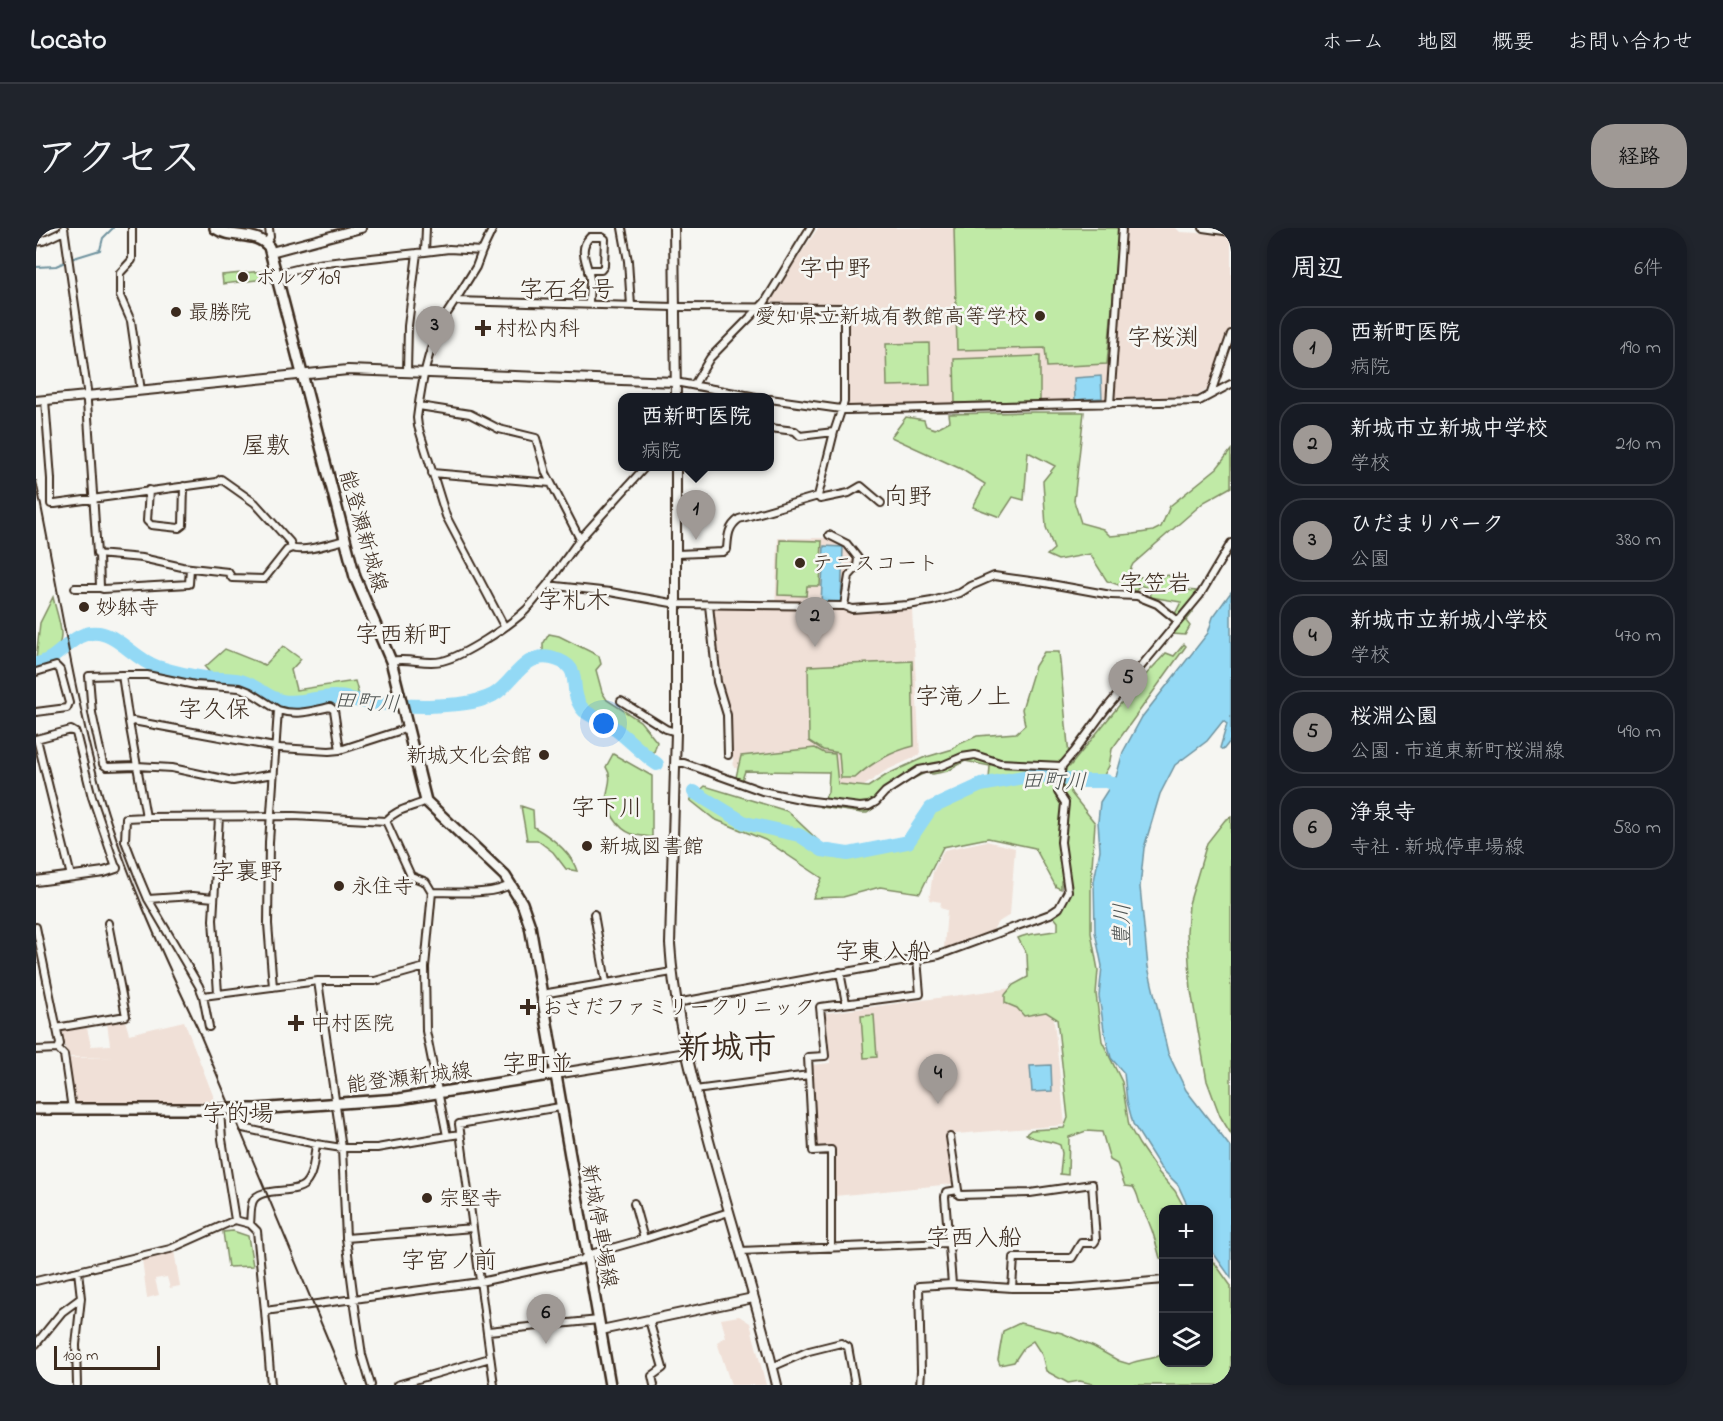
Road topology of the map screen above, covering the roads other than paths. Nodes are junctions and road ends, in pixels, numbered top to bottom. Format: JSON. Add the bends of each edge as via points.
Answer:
{"nodes":[{"id":1,"x":132,"y":228,"type":"edge"},
{"id":2,"x":215,"y":228,"type":"edge"},
{"id":3,"x":269,"y":228,"type":"edge"},
{"id":4,"x":361,"y":228,"type":"edge"},
{"id":5,"x":426,"y":228,"type":"edge"},
{"id":6,"x":493,"y":228,"type":"edge"},
{"id":7,"x":622,"y":228,"type":"edge"},
{"id":8,"x":674,"y":228,"type":"edge"},
{"id":9,"x":810,"y":228,"type":"edge"},
{"id":10,"x":1122,"y":228,"type":"edge"},
{"id":11,"x":1203,"y":228,"type":"edge"},
{"id":12,"x":64,"y":229,"type":"edge"},
{"id":13,"x":341,"y":230,"type":"edge"},
{"id":14,"x":1231,"y":232,"type":"edge"},
{"id":15,"x":36,"y":242,"type":"edge"},
{"id":16,"x":268,"y":247,"type":"junction"},
{"id":17,"x":482,"y":251,"type":"junction"},
{"id":18,"x":425,"y":252,"type":"junction"},
{"id":19,"x":417,"y":253,"type":"junction"},
{"id":20,"x":588,"y":272,"type":"junction"},
{"id":21,"x":276,"y":274,"type":"junction"},
{"id":22,"x":455,"y":301,"type":"junction"},
{"id":23,"x":589,"y":304,"type":"junction"},
{"id":24,"x":631,"y":306,"type":"junction"},
{"id":25,"x":762,"y":306,"type":"junction"},
{"id":26,"x":674,"y":307,"type":"junction"},
{"id":27,"x":1231,"y":334,"type":"edge"},
{"id":28,"x":407,"y":372,"type":"junction"},
{"id":29,"x":424,"y":372,"type":"junction"},
{"id":30,"x":302,"y":374,"type":"junction"},
{"id":31,"x":675,"y":382,"type":"junction"},
{"id":32,"x":1231,"y":384,"type":"edge"},
{"id":33,"x":694,"y":385,"type":"junction"},
{"id":34,"x":141,"y":391,"type":"junction"},
{"id":35,"x":676,"y":393,"type":"edge"},
{"id":36,"x":736,"y":393,"type":"edge"},
{"id":37,"x":1210,"y":393,"type":"junction"},
{"id":38,"x":87,"y":396,"type":"junction"},
{"id":39,"x":45,"y":400,"type":"junction"},
{"id":40,"x":774,"y":400,"type":"edge"},
{"id":41,"x":36,"y":401,"type":"edge"},
{"id":42,"x":1110,"y":404,"type":"junction"},
{"id":43,"x":418,"y":406,"type":"junction"},
{"id":44,"x":842,"y":409,"type":"junction"},
{"id":45,"x":774,"y":428,"type":"edge"},
{"id":46,"x":834,"y":432,"type":"junction"},
{"id":47,"x":641,"y":471,"type":"edge"},
{"id":48,"x":676,"y":471,"type":"edge"},
{"id":49,"x":432,"y":473,"type":"junction"},
{"id":50,"x":551,"y":483,"type":"junction"},
{"id":51,"x":184,"y":486,"type":"junction"},
{"id":52,"x":148,"y":490,"type":"junction"},
{"id":53,"x":818,"y":496,"type":"junction"},
{"id":54,"x":94,"y":498,"type":"junction"},
{"id":55,"x":881,"y":502,"type":"dead end"},
{"id":56,"x":829,"y":536,"type":"dead end"},
{"id":57,"x":580,"y":539,"type":"junction"},
{"id":58,"x":345,"y":540,"type":"junction"},
{"id":59,"x":1231,"y":543,"type":"edge"},
{"id":60,"x":292,"y":548,"type":"junction"},
{"id":61,"x":99,"y":554,"type":"junction"},
{"id":62,"x":677,"y":554,"type":"junction"},
{"id":63,"x":190,"y":568,"type":"junction"},
{"id":64,"x":547,"y":585,"type":"junction"},
{"id":65,"x":75,"y":588,"type":"dead end"},
{"id":66,"x":100,"y":588,"type":"junction"},
{"id":67,"x":677,"y":604,"type":"junction"},
{"id":68,"x":709,"y":604,"type":"junction"},
{"id":69,"x":844,"y":606,"type":"junction"},
{"id":70,"x":1178,"y":621,"type":"junction"},
{"id":71,"x":504,"y":626,"type":"junction"},
{"id":72,"x":391,"y":661,"type":"junction"},
{"id":73,"x":36,"y":672,"type":"edge"},
{"id":74,"x":122,"y":675,"type":"junction"},
{"id":75,"x":621,"y":701,"type":"dead end"},
{"id":76,"x":278,"y":710,"type":"junction"},
{"id":77,"x":36,"y":712,"type":"edge"},
{"id":78,"x":129,"y":722,"type":"junction"},
{"id":79,"x":408,"y":728,"type":"junction"},
{"id":80,"x":676,"y":732,"type":"junction"},
{"id":81,"x":36,"y":739,"type":"edge"},
{"id":82,"x":275,"y":747,"type":"junction"},
{"id":83,"x":340,"y":750,"type":"junction"},
{"id":84,"x":728,"y":755,"type":"dead end"},
{"id":85,"x":675,"y":763,"type":"junction"},
{"id":86,"x":1062,"y":765,"type":"junction"},
{"id":87,"x":137,"y":766,"type":"junction"},
{"id":88,"x":273,"y":774,"type":"junction"},
{"id":89,"x":426,"y":801,"type":"junction"},
{"id":90,"x":271,"y":816,"type":"junction"},
{"id":91,"x":146,"y":817,"type":"junction"},
{"id":92,"x":219,"y":817,"type":"junction"},
{"id":93,"x":386,"y":821,"type":"junction"},
{"id":94,"x":116,"y":868,"type":"joint"},
{"id":95,"x":70,"y":876,"type":"junction"},
{"id":96,"x":36,"y":881,"type":"edge"},
{"id":97,"x":511,"y":884,"type":"junction"},
{"id":98,"x":432,"y":892,"type":"junction"},
{"id":99,"x":214,"y":898,"type":"junction"},
{"id":100,"x":148,"y":899,"type":"junction"},
{"id":101,"x":594,"y":914,"type":"dead end"},
{"id":102,"x":108,"y":923,"type":"dead end"},
{"id":103,"x":36,"y":927,"type":"edge"},
{"id":104,"x":916,"y":958,"type":"junction"},
{"id":105,"x":425,"y":967,"type":"junction"},
{"id":106,"x":672,"y":972,"type":"junction"},
{"id":107,"x":840,"y":972,"type":"junction"},
{"id":108,"x":318,"y":981,"type":"junction"},
{"id":109,"x":606,"y":982,"type":"junction"},
{"id":110,"x":273,"y":987,"type":"junction"},
{"id":111,"x":218,"y":993,"type":"junction"},
{"id":112,"x":542,"y":994,"type":"junction"},
{"id":113,"x":202,"y":996,"type":"junction"},
{"id":114,"x":675,"y":1003,"type":"junction"},
{"id":115,"x":846,"y":1003,"type":"junction"},
{"id":116,"x":209,"y":1027,"type":"dead end"},
{"id":117,"x":56,"y":1028,"type":"junction"},
{"id":118,"x":58,"y":1049,"type":"junction"},
{"id":119,"x":36,"y":1050,"type":"edge"},
{"id":120,"x":686,"y":1053,"type":"junction"},
{"id":121,"x":555,"y":1074,"type":"junction"},
{"id":122,"x":809,"y":1075,"type":"junction"},
{"id":123,"x":695,"y":1090,"type":"junction"},
{"id":124,"x":438,"y":1093,"type":"junction"},
{"id":125,"x":336,"y":1104,"type":"junction"},
{"id":126,"x":560,"y":1107,"type":"junction"},
{"id":127,"x":36,"y":1109,"type":"edge"},
{"id":128,"x":72,"y":1109,"type":"junction"},
{"id":129,"x":220,"y":1110,"type":"junction"},
{"id":130,"x":236,"y":1110,"type":"junction"},
{"id":131,"x":460,"y":1134,"type":"junction"},
{"id":132,"x":447,"y":1136,"type":"junction"},
{"id":133,"x":950,"y":1137,"type":"dead end"},
{"id":134,"x":316,"y":1144,"type":"junction"},
{"id":135,"x":342,"y":1148,"type":"junction"},
{"id":136,"x":958,"y":1190,"type":"junction"},
{"id":137,"x":634,"y":1203,"type":"dead end"},
{"id":138,"x":729,"y":1212,"type":"junction"},
{"id":139,"x":235,"y":1220,"type":"junction"},
{"id":140,"x":250,"y":1224,"type":"junction"},
{"id":141,"x":473,"y":1228,"type":"junction"},
{"id":142,"x":346,"y":1238,"type":"junction"},
{"id":143,"x":644,"y":1239,"type":"junction"},
{"id":144,"x":949,"y":1243,"type":"junction"},
{"id":145,"x":831,"y":1248,"type":"junction"},
{"id":146,"x":740,"y":1251,"type":"junction"},
{"id":147,"x":587,"y":1255,"type":"junction"},
{"id":148,"x":78,"y":1271,"type":"junction"},
{"id":149,"x":1159,"y":1280,"type":"edge"},
{"id":150,"x":36,"y":1281,"type":"edge"},
{"id":151,"x":480,"y":1282,"type":"junction"},
{"id":152,"x":952,"y":1284,"type":"junction"},
{"id":153,"x":1012,"y":1288,"type":"junction"},
{"id":154,"x":81,"y":1298,"type":"junction"},
{"id":155,"x":753,"y":1298,"type":"junction"},
{"id":156,"x":354,"y":1300,"type":"junction"},
{"id":157,"x":265,"y":1311,"type":"junction"},
{"id":158,"x":649,"y":1320,"type":"junction"},
{"id":159,"x":600,"y":1325,"type":"junction"},
{"id":160,"x":36,"y":1329,"type":"edge"},
{"id":161,"x":488,"y":1331,"type":"junction"},
{"id":162,"x":45,"y":1332,"type":"junction"},
{"id":163,"x":36,"y":1344,"type":"edge"},
{"id":164,"x":490,"y":1358,"type":"junction"},
{"id":165,"x":772,"y":1367,"type":"junction"},
{"id":166,"x":76,"y":1385,"type":"edge"},
{"id":167,"x":271,"y":1385,"type":"edge"},
{"id":168,"x":372,"y":1385,"type":"edge"},
{"id":169,"x":398,"y":1385,"type":"edge"},
{"id":170,"x":494,"y":1385,"type":"edge"},
{"id":171,"x":610,"y":1385,"type":"edge"},
{"id":172,"x":654,"y":1385,"type":"edge"},
{"id":173,"x":777,"y":1385,"type":"edge"},
{"id":174,"x":855,"y":1385,"type":"edge"},
{"id":175,"x":920,"y":1385,"type":"edge"}],
"edges":[{"from":1,"to":34,"type":"street","via":[[132,260],[120,273],[120,296],[131,321]]},
{"from":2,"to":16,"type":"main road","via":[[251,236]]},
{"from":3,"to":16,"type":"street"},
{"from":4,"to":13,"type":"street"},
{"from":5,"to":18,"type":"street"},
{"from":6,"to":17,"type":"street"},
{"from":7,"to":24,"type":"street"},
{"from":8,"to":26,"type":"street"},
{"from":9,"to":25,"type":"street"},
{"from":10,"to":42,"type":"street"},
{"from":11,"to":14,"type":"street"},
{"from":12,"to":15,"type":"street"},
{"from":12,"to":38,"type":"street"},
{"from":13,"to":16,"type":"street"},
{"from":16,"to":21,"type":"main road","name":"能登瀬新城線"},
{"from":17,"to":18,"type":"street"},
{"from":17,"to":22,"type":"street"},
{"from":18,"to":19,"type":"street"},
{"from":19,"to":21,"type":"street","via":[[317,264]]},
{"from":19,"to":28,"type":"street"},
{"from":20,"to":20,"type":"street","via":[[585,242],[590,237],[602,237],[604,266]]},
{"from":20,"to":23,"type":"street"},
{"from":21,"to":30,"type":"main road","name":"能登瀬新城線"},
{"from":22,"to":23,"type":"street"},
{"from":22,"to":29,"type":"street","via":[[429,352]]},
{"from":23,"to":24,"type":"street"},
{"from":24,"to":26,"type":"street"},
{"from":25,"to":26,"type":"street"},
{"from":25,"to":33,"type":"street","via":[[710,358]]},
{"from":25,"to":44,"type":"street","via":[[844,308]]},
{"from":26,"to":31,"type":"street"},
{"from":27,"to":37,"type":"street"},
{"from":28,"to":29,"type":"street"},
{"from":28,"to":30,"type":"street"},
{"from":29,"to":31,"type":"street"},
{"from":29,"to":43,"type":"street"},
{"from":30,"to":34,"type":"street"},
{"from":30,"to":58,"type":"main road","name":"能登瀬新城線"},
{"from":31,"to":33,"type":"street"},
{"from":31,"to":35,"type":"street"},
{"from":32,"to":37,"type":"street"},
{"from":33,"to":36,"type":"street"},
{"from":34,"to":38,"type":"street"},
{"from":37,"to":42,"type":"street","via":[[1199,401]]},
{"from":38,"to":39,"type":"street"},
{"from":38,"to":54,"type":"street"},
{"from":39,"to":41,"type":"street"},
{"from":39,"to":54,"type":"street","via":[[51,504]]},
{"from":40,"to":44,"type":"street"},
{"from":42,"to":44,"type":"street"},
{"from":43,"to":49,"type":"street","via":[[418,426]]},
{"from":43,"to":50,"type":"street","via":[[470,414],[499,429],[536,438]]},
{"from":44,"to":46,"type":"street"},
{"from":45,"to":46,"type":"street","via":[[795,431],[800,436]]},
{"from":46,"to":53,"type":"street"},
{"from":47,"to":57,"type":"street"},
{"from":48,"to":62,"type":"street"},
{"from":49,"to":50,"type":"street"},
{"from":49,"to":71,"type":"street","via":[[446,516]]},
{"from":50,"to":57,"type":"street"},
{"from":51,"to":52,"type":"street"},
{"from":51,"to":52,"type":"street","via":[[183,525],[179,528],[151,525],[147,521]]},
{"from":51,"to":60,"type":"street","via":[[221,479],[255,503]]},
{"from":52,"to":54,"type":"street"},
{"from":53,"to":55,"type":"street","via":[[820,500],[861,486]]},
{"from":53,"to":62,"type":"street","via":[[739,519],[729,529],[727,549],[723,552]]},
{"from":54,"to":61,"type":"street"},
{"from":56,"to":69,"type":"street","via":[[847,544],[858,558],[857,567],[849,576]]},
{"from":57,"to":64,"type":"street"},
{"from":58,"to":60,"type":"street","via":[[306,549]]},
{"from":58,"to":72,"type":"main road","name":"能登瀬新城線"},
{"from":59,"to":70,"type":"street","via":[[1208,585]]},
{"from":60,"to":63,"type":"street","via":[[264,579],[232,578],[228,572]]},
{"from":61,"to":63,"type":"street"},
{"from":61,"to":66,"type":"street"},
{"from":62,"to":67,"type":"street"},
{"from":63,"to":66,"type":"street","via":[[189,584]]},
{"from":64,"to":67,"type":"street"},
{"from":64,"to":71,"type":"street"},
{"from":65,"to":66,"type":"street"},
{"from":67,"to":68,"type":"street"},
{"from":67,"to":80,"type":"street"},
{"from":68,"to":69,"type":"street"},
{"from":68,"to":84,"type":"street","via":[[717,682],[728,715]]},
{"from":69,"to":70,"type":"street","via":[[852,609],[932,601],[960,593],[994,576],[1137,596],[1157,603]]},
{"from":70,"to":86,"type":"street"},
{"from":71,"to":72,"type":"street","via":[[441,662]]},
{"from":72,"to":79,"type":"main road","name":"能登瀬新城線"},
{"from":73,"to":77,"type":"street","via":[[56,666],[69,703],[62,710]]},
{"from":74,"to":76,"type":"street","via":[[240,688]]},
{"from":74,"to":78,"type":"street"},
{"from":74,"to":87,"type":"street","via":[[89,676],[92,713],[103,764]]},
{"from":75,"to":80,"type":"street"},
{"from":76,"to":82,"type":"street"},
{"from":76,"to":83,"type":"street","via":[[292,714],[330,707],[334,710]]},
{"from":78,"to":82,"type":"street"},
{"from":78,"to":87,"type":"street"},
{"from":79,"to":83,"type":"street"},
{"from":79,"to":89,"type":"main road","name":"能登瀬新城線"},
{"from":80,"to":85,"type":"street"},
{"from":81,"to":94,"type":"street","via":[[71,730],[76,733]]},
{"from":81,"to":95,"type":"street"},
{"from":82,"to":83,"type":"street"},
{"from":82,"to":88,"type":"street"},
{"from":85,"to":86,"type":"street","via":[[762,791],[860,807],[876,802],[919,770],[962,757],[975,755],[1000,763]]},
{"from":85,"to":106,"type":"street"},
{"from":86,"to":104,"type":"street","via":[[1059,795],[1065,803],[1061,842],[1068,891],[1059,908],[951,952]]},
{"from":87,"to":88,"type":"street","via":[[172,768],[233,781]]},
{"from":87,"to":91,"type":"street"},
{"from":88,"to":90,"type":"street"},
{"from":89,"to":93,"type":"street","via":[[400,809]]},
{"from":89,"to":97,"type":"main road"},
{"from":90,"to":92,"type":"street"},
{"from":90,"to":93,"type":"street"},
{"from":90,"to":110,"type":"street","via":[[268,924]]},
{"from":91,"to":92,"type":"street"},
{"from":91,"to":100,"type":"street","via":[[126,818],[124,830]]},
{"from":92,"to":99,"type":"street"},
{"from":93,"to":98,"type":"street","via":[[411,876],[426,882]]},
{"from":94,"to":95,"type":"street"},
{"from":95,"to":96,"type":"street"},
{"from":97,"to":98,"type":"street","via":[[477,892]]},
{"from":97,"to":112,"type":"main road","via":[[530,926]]},
{"from":98,"to":105,"type":"street"},
{"from":99,"to":100,"type":"street"},
{"from":99,"to":111,"type":"street"},
{"from":100,"to":113,"type":"street","via":[[200,986]]},
{"from":101,"to":109,"type":"street"},
{"from":102,"to":117,"type":"street","via":[[126,1016]]},
{"from":103,"to":117,"type":"street"},
{"from":104,"to":107,"type":"street"},
{"from":104,"to":115,"type":"street","via":[[920,994]]},
{"from":105,"to":108,"type":"street","via":[[375,981]]},
{"from":105,"to":124,"type":"street","via":[[426,1031]]},
{"from":106,"to":109,"type":"street"},
{"from":106,"to":114,"type":"street"},
{"from":107,"to":114,"type":"street"},
{"from":107,"to":115,"type":"street"},
{"from":108,"to":110,"type":"street"},
{"from":108,"to":125,"type":"street"},
{"from":109,"to":112,"type":"street"},
{"from":110,"to":111,"type":"street"},
{"from":111,"to":113,"type":"street"},
{"from":112,"to":121,"type":"main road"},
{"from":113,"to":116,"type":"street"},
{"from":114,"to":120,"type":"street"},
{"from":115,"to":122,"type":"street","via":[[820,1007],[825,1056],[808,1057]]},
{"from":117,"to":118,"type":"street"},
{"from":118,"to":119,"type":"street"},
{"from":118,"to":128,"type":"street","via":[[64,1054]]},
{"from":120,"to":121,"type":"street"},
{"from":120,"to":123,"type":"street"},
{"from":121,"to":124,"type":"main road","name":"能登瀬新城線"},
{"from":121,"to":126,"type":"main road","name":"新城停車場線"},
{"from":122,"to":123,"type":"street"},
{"from":122,"to":145,"type":"street","via":[[813,1150],[831,1150]]},
{"from":123,"to":138,"type":"street"},
{"from":124,"to":125,"type":"main road","name":"能登瀬新城線"},
{"from":124,"to":132,"type":"street"},
{"from":125,"to":130,"type":"main road","name":"能登瀬新城線"},
{"from":125,"to":135,"type":"street"},
{"from":126,"to":131,"type":"street","via":[[459,1124]]},
{"from":126,"to":147,"type":"main road","name":"新城停車場線"},
{"from":127,"to":128,"type":"main road","name":"能登瀬新城線"},
{"from":128,"to":129,"type":"main road","name":"能登瀬新城線"},
{"from":129,"to":130,"type":"main road","name":"能登瀬新城線"},
{"from":129,"to":139,"type":"street"},
{"from":130,"to":134,"type":"street","via":[[243,1128]]},
{"from":131,"to":132,"type":"street"},
{"from":131,"to":141,"type":"street"},
{"from":132,"to":135,"type":"street","via":[[376,1148]]},
{"from":133,"to":136,"type":"street"},
{"from":134,"to":135,"type":"street"},
{"from":134,"to":140,"type":"street","via":[[305,1184],[255,1198]]},
{"from":135,"to":142,"type":"street"},
{"from":136,"to":144,"type":"street","via":[[946,1192],[945,1197]]},
{"from":136,"to":153,"type":"street","via":[[959,1195],[1030,1193],[1092,1184],[1094,1243],[1081,1243],[1072,1258],[1014,1258]]},
{"from":137,"to":143,"type":"street"},
{"from":138,"to":143,"type":"street"},
{"from":138,"to":146,"type":"street"},
{"from":139,"to":140,"type":"street"},
{"from":139,"to":148,"type":"street","via":[[170,1249]]},
{"from":140,"to":157,"type":"street","via":[[257,1231]]},
{"from":141,"to":142,"type":"street"},
{"from":141,"to":151,"type":"street"},
{"from":142,"to":156,"type":"street"},
{"from":143,"to":147,"type":"street"},
{"from":144,"to":145,"type":"street"},
{"from":144,"to":152,"type":"street"},
{"from":145,"to":146,"type":"street"},
{"from":146,"to":155,"type":"street"},
{"from":147,"to":151,"type":"street","via":[[582,1260]]},
{"from":147,"to":159,"type":"main road","name":"新城停車場線"},
{"from":148,"to":150,"type":"street"},
{"from":148,"to":154,"type":"street"},
{"from":149,"to":153,"type":"street","via":[[1072,1288]]},
{"from":151,"to":156,"type":"street"},
{"from":151,"to":161,"type":"street"},
{"from":152,"to":153,"type":"street"},
{"from":152,"to":175,"type":"street","via":[[919,1286]]},
{"from":154,"to":162,"type":"street"},
{"from":154,"to":166,"type":"street"},
{"from":155,"to":158,"type":"street"},
{"from":155,"to":165,"type":"street"},
{"from":156,"to":157,"type":"street"},
{"from":156,"to":168,"type":"street","via":[[362,1355]]},
{"from":157,"to":167,"type":"street"},
{"from":158,"to":159,"type":"street"},
{"from":158,"to":172,"type":"street","via":[[663,1368],[652,1376]]},
{"from":159,"to":161,"type":"street"},
{"from":159,"to":171,"type":"main road","name":"新城停車場線"},
{"from":160,"to":162,"type":"street"},
{"from":161,"to":164,"type":"street"},
{"from":162,"to":163,"type":"street"},
{"from":164,"to":169,"type":"street"},
{"from":164,"to":170,"type":"street"},
{"from":165,"to":173,"type":"street"},
{"from":165,"to":174,"type":"street","via":[[841,1343],[848,1347]]}]}
